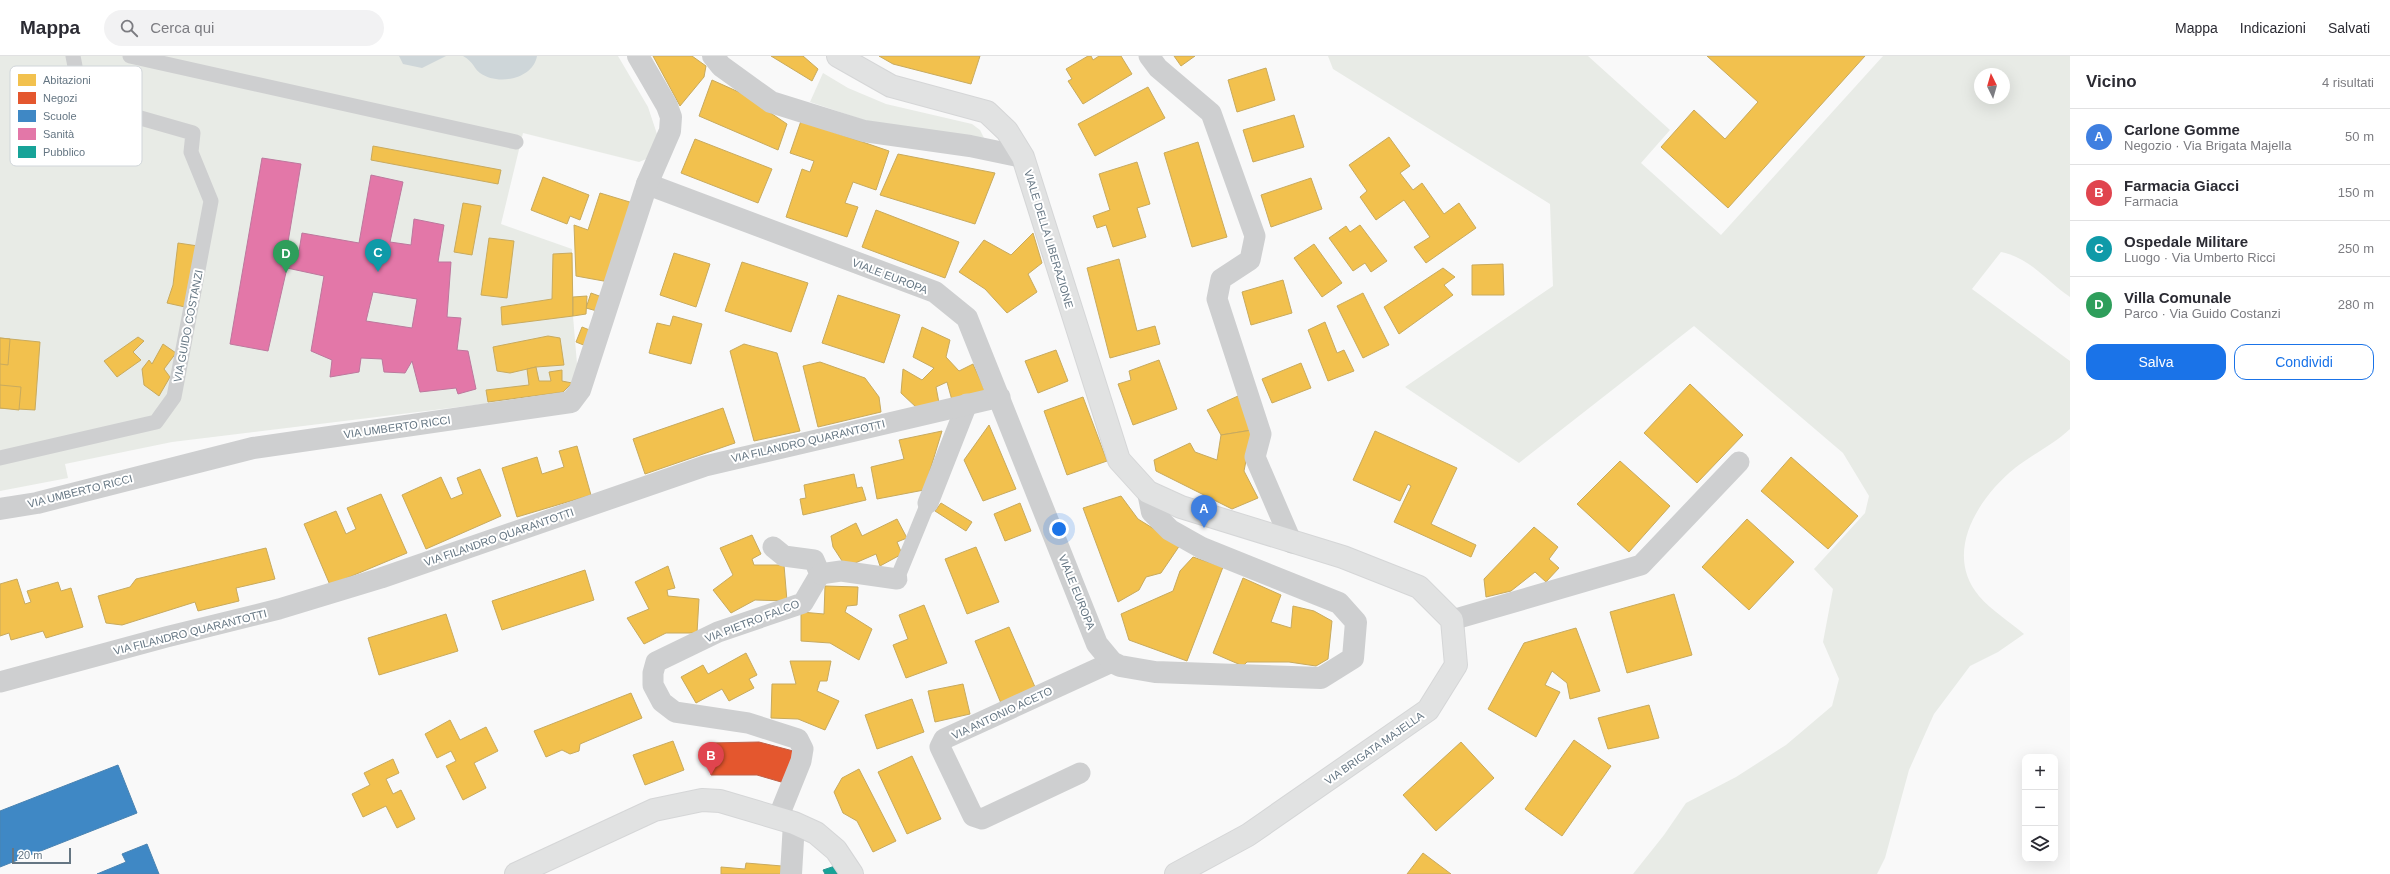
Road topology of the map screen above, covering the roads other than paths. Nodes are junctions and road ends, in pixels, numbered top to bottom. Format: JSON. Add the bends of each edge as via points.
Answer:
{"nodes":[{"id":1,"x":73,"y":56,"type":"edge"},
{"id":2,"x":130,"y":56,"type":"edge"},
{"id":3,"x":638,"y":56,"type":"edge"},
{"id":4,"x":713,"y":56,"type":"edge"},
{"id":5,"x":838,"y":56,"type":"edge"},
{"id":6,"x":1149,"y":56,"type":"edge"},
{"id":7,"x":74,"y":66,"type":"edge"},
{"id":8,"x":142,"y":118,"type":"edge"},
{"id":9,"x":516,"y":142,"type":"dead end"},
{"id":10,"x":1023,"y":157,"type":"junction"},
{"id":11,"x":647,"y":184,"type":"junction"},
{"id":12,"x":1000,"y":397,"type":"junction"},
{"id":13,"x":967,"y":404,"type":"junction"},
{"id":14,"x":0,"y":458,"type":"edge"},
{"id":15,"x":1739,"y":462,"type":"dead end"},
{"id":16,"x":1148,"y":492,"type":"junction"},
{"id":17,"x":928,"y":503,"type":"joint"},
{"id":18,"x":0,"y":509,"type":"edge"},
{"id":19,"x":1292,"y":542,"type":"junction"},
{"id":20,"x":773,"y":547,"type":"dead end"},
{"id":21,"x":820,"y":574,"type":"junction"},
{"id":22,"x":898,"y":579,"type":"joint"},
{"id":23,"x":1452,"y":620,"type":"junction"},
{"id":24,"x":1112,"y":662,"type":"junction"},
{"id":25,"x":0,"y":682,"type":"edge"},
{"id":26,"x":1080,"y":773,"type":"dead end"},
{"id":27,"x":786,"y":820,"type":"junction"},
{"id":28,"x":516,"y":874,"type":"edge"},
{"id":29,"x":791,"y":874,"type":"edge"},
{"id":30,"x":852,"y":874,"type":"edge"},
{"id":31,"x":1176,"y":874,"type":"edge"}],
"edges":[{"from":1,"to":7,"type":"street"},
{"from":2,"to":9,"type":"street"},
{"from":3,"to":11,"type":"street","name":"VIA UMBERTO RICCI","via":[[668,106],[671,117],[670,131]]},
{"from":4,"to":10,"type":"street","name":"VIALE DELLA LIBERAZIONE","via":[[721,66],[772,102],[864,131],[970,146]]},
{"from":5,"to":10,"type":"main road","via":[[891,86],[987,112],[1007,131]]},
{"from":6,"to":19,"type":"street","via":[[1158,68],[1212,113],[1255,236],[1250,260],[1221,279],[1217,299],[1261,434],[1255,457]]},
{"from":8,"to":14,"type":"street","name":"VIA GUIDO COSTANZI","via":[[193,133],[191,152],[211,201],[174,397],[156,422]]},
{"from":10,"to":16,"type":"main road","name":"VIALE DELLA LIBERAZIONE","via":[[1119,460]]},
{"from":11,"to":12,"type":"street","name":"VIALE EUROPA","via":[[935,292],[967,318]]},
{"from":11,"to":18,"type":"street","name":"VIA UMBERTO RICCI","via":[[580,390],[571,402],[253,448],[37,504]]},
{"from":12,"to":13,"type":"street","name":"VIA FILANDRO QUARANTOTTI"},
{"from":12,"to":24,"type":"street","name":"VIALE EUROPA","via":[[1097,644]]},
{"from":13,"to":17,"type":"street"},
{"from":13,"to":25,"type":"street","name":"VIA FILANDRO QUARANTOTTI","via":[[705,466],[381,578],[279,609]]},
{"from":15,"to":23,"type":"street","via":[[1641,565]]},
{"from":16,"to":19,"type":"main road","via":[[1181,507]]},
{"from":16,"to":24,"type":"street","via":[[1152,512],[1170,530],[1202,548],[1339,603],[1356,622],[1353,658],[1321,678],[1155,672],[1120,666]]},
{"from":17,"to":22,"type":"street"},
{"from":19,"to":23,"type":"main road","via":[[1343,557],[1419,587]]},
{"from":20,"to":21,"type":"street","via":[[784,556],[814,560]]},
{"from":21,"to":22,"type":"street","via":[[841,571]]},
{"from":21,"to":27,"type":"street","name":"VIA PIETRO FALCO","via":[[803,603],[718,632],[656,662],[653,673],[653,685],[662,702],[675,712],[748,723],[798,739],[803,749]]},
{"from":23,"to":31,"type":"main road","name":"VIA BRIGATA MAJELLA","via":[[1456,665],[1428,710],[1248,834]]},
{"from":24,"to":26,"type":"street","name":"VIA ANTONIO ACETO","via":[[944,739],[940,747],[973,816],[982,819]]},
{"from":27,"to":28,"type":"main road","via":[[720,801],[686,802],[654,810]]},
{"from":27,"to":29,"type":"street"},
{"from":27,"to":30,"type":"main road","via":[[827,841]]}]}
